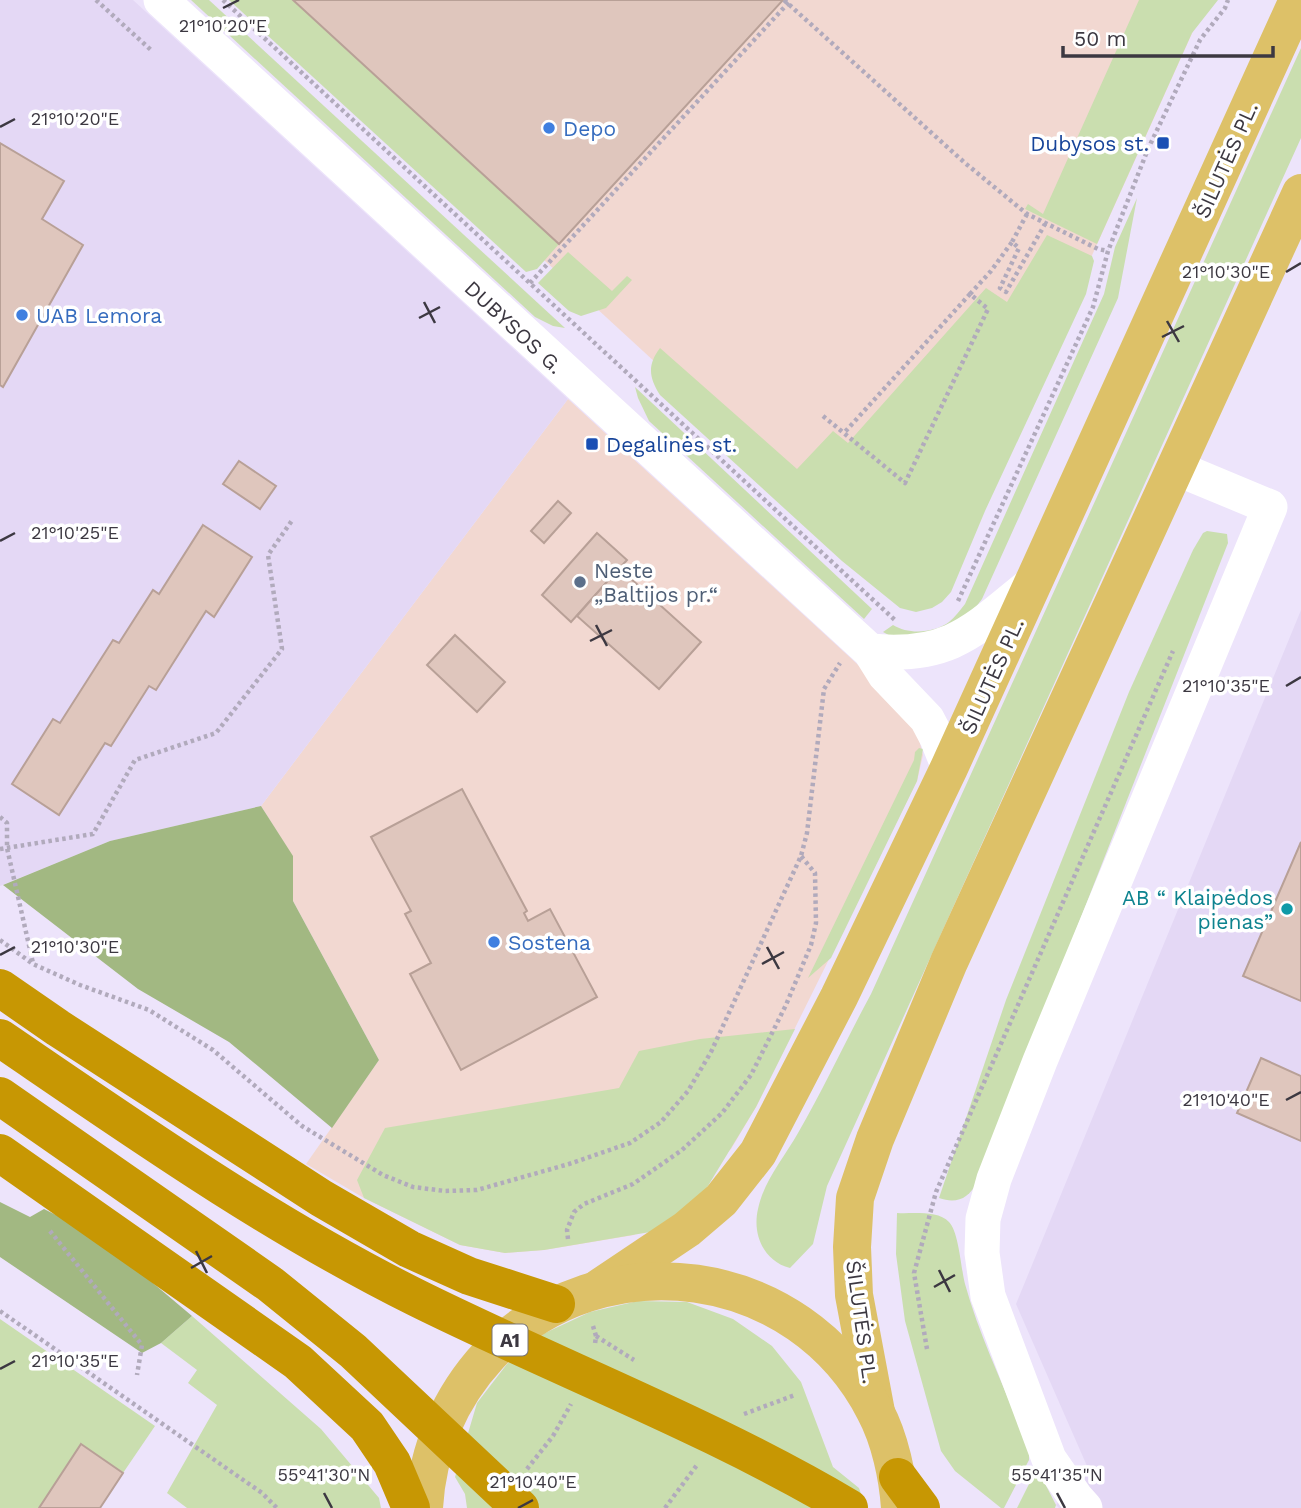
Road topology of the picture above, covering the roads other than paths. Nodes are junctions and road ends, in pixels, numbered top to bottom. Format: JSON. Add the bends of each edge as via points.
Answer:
{"nodes":[{"id":1,"x":161,"y":0,"type":"edge"},
{"id":2,"x":1298,"y":0,"type":"edge"},
{"id":3,"x":1301,"y":193,"type":"edge"},
{"id":4,"x":1175,"y":468,"type":"junction"},
{"id":5,"x":1035,"y":581,"type":"junction"},
{"id":6,"x":864,"y":646,"type":"junction"},
{"id":7,"x":949,"y":768,"type":"junction"},
{"id":8,"x":0,"y":988,"type":"edge"},
{"id":9,"x":0,"y":1038,"type":"edge"},
{"id":10,"x":0,"y":1096,"type":"edge"},
{"id":11,"x":0,"y":1153,"type":"edge"},
{"id":12,"x":581,"y":1302,"type":"junction"},
{"id":13,"x":876,"y":1412,"type":"junction"},
{"id":14,"x":523,"y":1490,"type":"edge"},
{"id":15,"x":899,"y":1493,"type":"edge"},
{"id":16,"x":411,"y":1508,"type":"edge"},
{"id":17,"x":424,"y":1508,"type":"edge"},
{"id":18,"x":849,"y":1508,"type":"edge"},
{"id":19,"x":921,"y":1508,"type":"edge"},
{"id":20,"x":1085,"y":1508,"type":"edge"}],
"edges":[{"from":1,"to":6,"type":"street","name":"DUBYSOS G."},
{"from":2,"to":5,"type":"main road","name":"ŠILUTĖS PL."},
{"from":3,"to":4,"type":"main road","name":"ŠILUTĖS PL."},
{"from":4,"to":13,"type":"main road","name":"ŠILUTĖS PL.","via":[[949,962],[855,1198],[854,1295]]},
{"from":4,"to":20,"type":"street","via":[[1270,508],[1040,1062],[993,1179],[983,1219],[988,1296],[1049,1459]]},
{"from":5,"to":6,"type":"street","via":[[953,642],[900,654]]},
{"from":5,"to":7,"type":"main road","name":"ŠILUTĖS PL."},
{"from":6,"to":7,"type":"street","name":"DUBYSOS G.","via":[[926,719]]},
{"from":7,"to":12,"type":"main road","name":"ŠILUTĖS PL.","via":[[758,1153],[721,1200]]},
{"from":8,"to":12,"type":"highway","via":[[321,1198],[409,1250],[469,1276]]},
{"from":9,"to":18,"type":"highway","number":"A1","via":[[287,1227],[416,1297],[674,1416]]},
{"from":10,"to":14,"type":"highway","via":[[270,1284]]},
{"from":11,"to":16,"type":"highway","via":[[298,1362],[367,1426],[392,1463]]},
{"from":12,"to":13,"type":"main road","via":[[645,1280],[692,1281],[737,1292],[780,1311],[819,1338],[851,1372]]},
{"from":12,"to":17,"type":"main road","name":"ŠILUTĖS PL.","via":[[509,1335],[469,1376],[441,1426],[426,1481]]},
{"from":13,"to":15,"type":"main road"},
{"from":15,"to":19,"type":"highway"}]}
